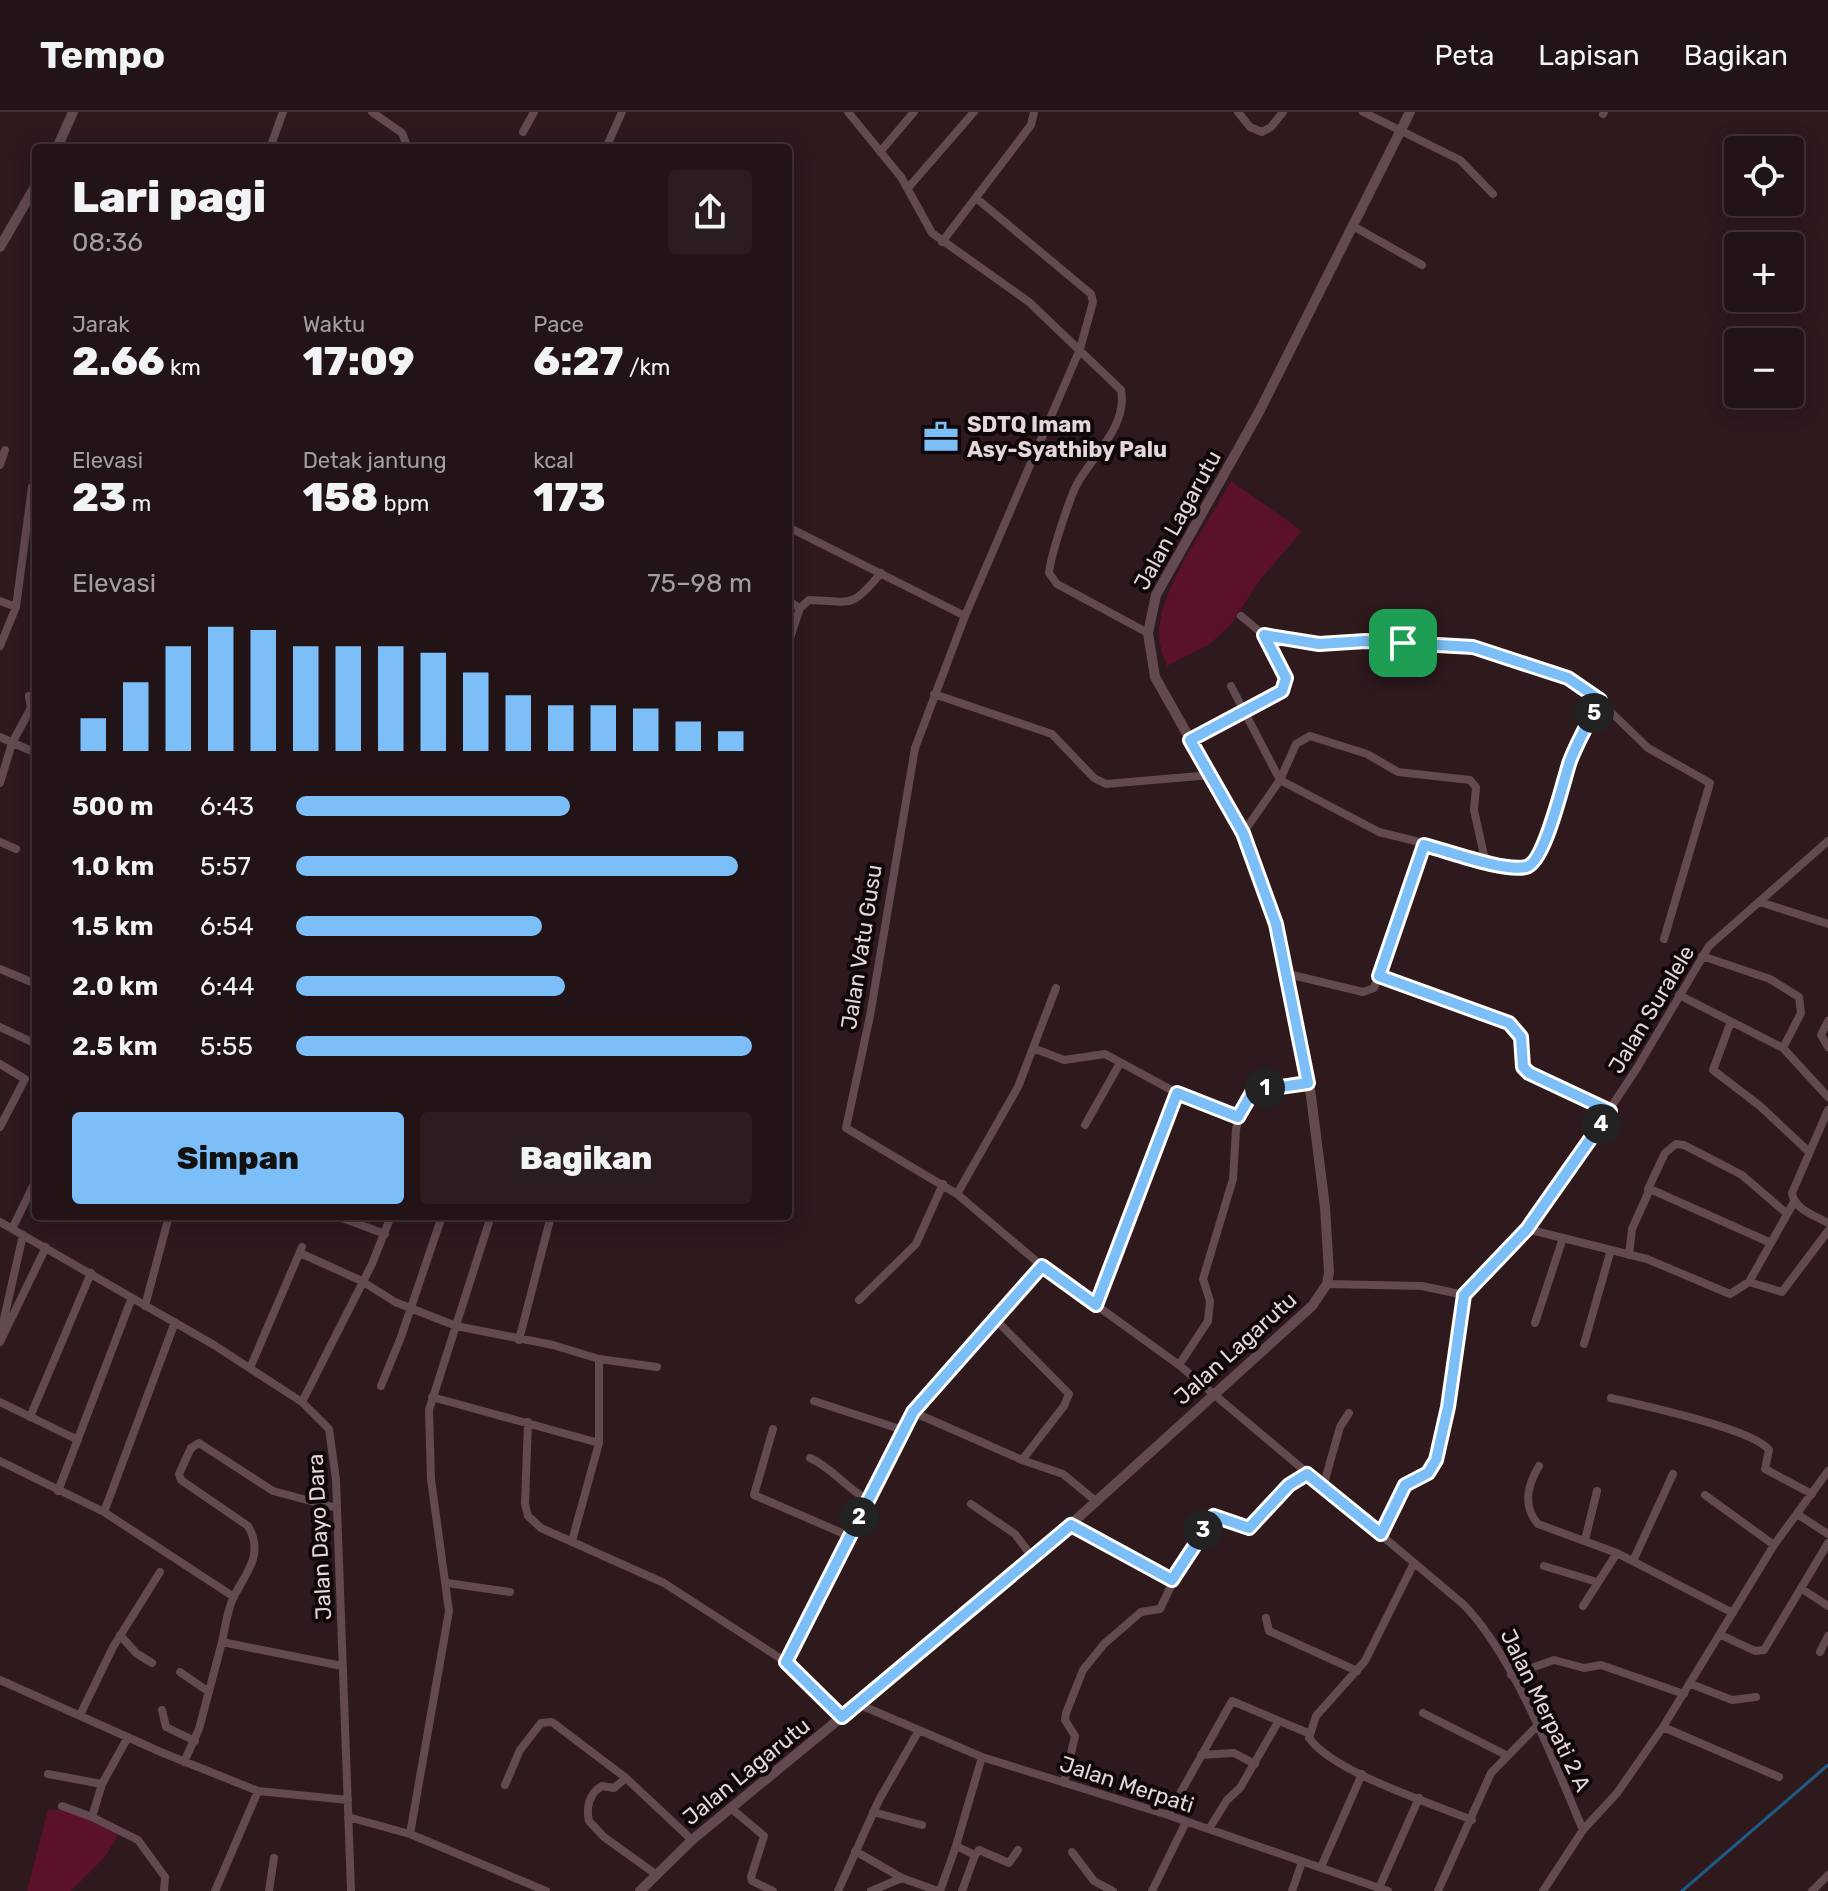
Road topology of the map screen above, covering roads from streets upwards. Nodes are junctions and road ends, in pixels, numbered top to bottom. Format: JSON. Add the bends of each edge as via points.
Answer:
{"nodes":[{"id":1,"x":73,"y":112,"type":"edge"},
{"id":2,"x":283,"y":112,"type":"edge"},
{"id":3,"x":372,"y":112,"type":"edge"},
{"id":4,"x":534,"y":112,"type":"edge"},
{"id":5,"x":622,"y":112,"type":"edge"},
{"id":6,"x":848,"y":112,"type":"edge"},
{"id":7,"x":914,"y":112,"type":"edge"},
{"id":8,"x":974,"y":112,"type":"edge"},
{"id":9,"x":1034,"y":112,"type":"edge"},
{"id":10,"x":1238,"y":112,"type":"edge"},
{"id":11,"x":1283,"y":112,"type":"edge"},
{"id":12,"x":1363,"y":112,"type":"edge"},
{"id":13,"x":1410,"y":112,"type":"edge"},
{"id":14,"x":523,"y":132,"type":"dead end"},
{"id":15,"x":1400,"y":133,"type":"junction"},
{"id":16,"x":59,"y":144,"type":"edge"},
{"id":17,"x":271,"y":144,"type":"edge"},
{"id":18,"x":406,"y":144,"type":"edge"},
{"id":19,"x":608,"y":144,"type":"edge"},
{"id":20,"x":880,"y":152,"type":"junction"},
{"id":21,"x":908,"y":188,"type":"junction"},
{"id":22,"x":32,"y":192,"type":"edge"},
{"id":23,"x":1493,"y":194,"type":"dead end"},
{"id":24,"x":976,"y":198,"type":"junction"},
{"id":25,"x":1353,"y":226,"type":"junction"},
{"id":26,"x":942,"y":242,"type":"junction"},
{"id":27,"x":0,"y":247,"type":"edge"},
{"id":28,"x":1422,"y":265,"type":"dead end"},
{"id":29,"x":1080,"y":349,"type":"junction"},
{"id":30,"x":5,"y":450,"type":"dead end"},
{"id":31,"x":0,"y":465,"type":"edge"},
{"id":32,"x":32,"y":487,"type":"dead end"},
{"id":33,"x":792,"y":529,"type":"edge"},
{"id":34,"x":881,"y":573,"type":"junction"},
{"id":35,"x":0,"y":601,"type":"edge"},
{"id":36,"x":792,"y":603,"type":"edge"},
{"id":37,"x":16,"y":607,"type":"junction"},
{"id":38,"x":800,"y":608,"type":"junction"},
{"id":39,"x":965,"y":616,"type":"junction"},
{"id":40,"x":1241,"y":616,"type":"dead end"},
{"id":41,"x":792,"y":632,"type":"edge"},
{"id":42,"x":1148,"y":633,"type":"junction"},
{"id":43,"x":1264,"y":635,"type":"junction"},
{"id":44,"x":0,"y":646,"type":"edge"},
{"id":45,"x":1231,"y":686,"type":"dead end"},
{"id":46,"x":934,"y":694,"type":"junction"},
{"id":47,"x":29,"y":696,"type":"dead end"},
{"id":48,"x":1600,"y":700,"type":"junction"},
{"id":49,"x":1243,"y":712,"type":"junction"},
{"id":50,"x":0,"y":737,"type":"edge"},
{"id":51,"x":1190,"y":740,"type":"junction"},
{"id":52,"x":12,"y":743,"type":"junction"},
{"id":53,"x":32,"y":751,"type":"edge"},
{"id":54,"x":1211,"y":775,"type":"junction"},
{"id":55,"x":1280,"y":780,"type":"junction"},
{"id":56,"x":0,"y":783,"type":"edge"},
{"id":57,"x":1243,"y":833,"type":"junction"},
{"id":58,"x":1828,"y":841,"type":"edge"},
{"id":59,"x":0,"y":842,"type":"edge"},
{"id":60,"x":1424,"y":845,"type":"junction"},
{"id":61,"x":16,"y":849,"type":"dead end"},
{"id":62,"x":1485,"y":860,"type":"junction"},
{"id":63,"x":1760,"y":902,"type":"junction"},
{"id":64,"x":1828,"y":924,"type":"edge"},
{"id":65,"x":1664,"y":939,"type":"dead end"},
{"id":66,"x":1702,"y":956,"type":"junction"},
{"id":67,"x":0,"y":969,"type":"edge"},
{"id":68,"x":1288,"y":974,"type":"junction"},
{"id":69,"x":1379,"y":976,"type":"junction"},
{"id":70,"x":32,"y":982,"type":"edge"},
{"id":71,"x":1056,"y":988,"type":"dead end"},
{"id":72,"x":1679,"y":995,"type":"junction"},
{"id":73,"x":1828,"y":1021,"type":"edge"},
{"id":74,"x":1730,"y":1024,"type":"junction"},
{"id":75,"x":0,"y":1027,"type":"edge"},
{"id":76,"x":32,"y":1042,"type":"edge"},
{"id":77,"x":1828,"y":1047,"type":"edge"},
{"id":78,"x":1033,"y":1048,"type":"junction"},
{"id":79,"x":1783,"y":1048,"type":"junction"},
{"id":80,"x":1120,"y":1063,"type":"junction"},
{"id":81,"x":0,"y":1064,"type":"edge"},
{"id":82,"x":1308,"y":1083,"type":"junction"},
{"id":83,"x":1177,"y":1093,"type":"junction"},
{"id":84,"x":1828,"y":1097,"type":"edge"},
{"id":85,"x":1828,"y":1110,"type":"edge"},
{"id":86,"x":1610,"y":1111,"type":"junction"},
{"id":87,"x":1238,"y":1117,"type":"junction"},
{"id":88,"x":1085,"y":1125,"type":"dead end"},
{"id":89,"x":0,"y":1127,"type":"edge"},
{"id":90,"x":1808,"y":1151,"type":"junction"},
{"id":91,"x":943,"y":1184,"type":"junction"},
{"id":92,"x":32,"y":1188,"type":"edge"},
{"id":93,"x":1648,"y":1189,"type":"junction"},
{"id":94,"x":957,"y":1194,"type":"junction"},
{"id":95,"x":1794,"y":1202,"type":"junction"},
{"id":96,"x":1785,"y":1212,"type":"junction"},
{"id":97,"x":168,"y":1220,"type":"edge"},
{"id":98,"x":348,"y":1220,"type":"edge"},
{"id":99,"x":390,"y":1220,"type":"edge"},
{"id":100,"x":441,"y":1220,"type":"edge"},
{"id":101,"x":490,"y":1220,"type":"edge"},
{"id":102,"x":550,"y":1220,"type":"edge"},
{"id":103,"x":0,"y":1222,"type":"edge"},
{"id":104,"x":1828,"y":1223,"type":"edge"},
{"id":105,"x":12,"y":1229,"type":"junction"},
{"id":106,"x":1527,"y":1229,"type":"junction"},
{"id":107,"x":1828,"y":1231,"type":"edge"},
{"id":108,"x":385,"y":1234,"type":"junction"},
{"id":109,"x":23,"y":1235,"type":"junction"},
{"id":110,"x":1562,"y":1241,"type":"junction"},
{"id":111,"x":1771,"y":1243,"type":"junction"},
{"id":112,"x":46,"y":1247,"type":"junction"},
{"id":113,"x":1610,"y":1253,"type":"junction"},
{"id":114,"x":1629,"y":1255,"type":"junction"},
{"id":115,"x":1042,"y":1266,"type":"junction"},
{"id":116,"x":91,"y":1273,"type":"junction"},
{"id":117,"x":362,"y":1281,"type":"junction"},
{"id":118,"x":1749,"y":1282,"type":"junction"},
{"id":119,"x":1327,"y":1284,"type":"junction"},
{"id":120,"x":1464,"y":1295,"type":"junction"},
{"id":121,"x":131,"y":1300,"type":"junction"},
{"id":122,"x":859,"y":1300,"type":"dead end"},
{"id":123,"x":1096,"y":1305,"type":"junction"},
{"id":124,"x":145,"y":1306,"type":"junction"},
{"id":125,"x":411,"y":1309,"type":"junction"},
{"id":126,"x":994,"y":1318,"type":"junction"},
{"id":127,"x":175,"y":1322,"type":"junction"},
{"id":128,"x":1535,"y":1323,"type":"dead end"},
{"id":129,"x":456,"y":1326,"type":"junction"},
{"id":130,"x":0,"y":1340,"type":"edge"},
{"id":131,"x":519,"y":1340,"type":"junction"},
{"id":132,"x":1584,"y":1344,"type":"dead end"},
{"id":133,"x":599,"y":1359,"type":"junction"},
{"id":134,"x":1179,"y":1365,"type":"junction"},
{"id":135,"x":657,"y":1367,"type":"dead end"},
{"id":136,"x":250,"y":1368,"type":"junction"},
{"id":137,"x":381,"y":1386,"type":"dead end"},
{"id":138,"x":1213,"y":1395,"type":"junction"},
{"id":139,"x":432,"y":1397,"type":"junction"},
{"id":140,"x":1611,"y":1398,"type":"dead end"},
{"id":141,"x":814,"y":1401,"type":"dead end"},
{"id":142,"x":0,"y":1402,"type":"edge"},
{"id":143,"x":302,"y":1402,"type":"junction"},
{"id":144,"x":913,"y":1412,"type":"junction"},
{"id":145,"x":1349,"y":1413,"type":"dead end"},
{"id":146,"x":30,"y":1417,"type":"junction"},
{"id":147,"x":528,"y":1422,"type":"junction"},
{"id":148,"x":773,"y":1429,"type":"dead end"},
{"id":149,"x":903,"y":1430,"type":"junction"},
{"id":150,"x":78,"y":1440,"type":"junction"},
{"id":151,"x":599,"y":1443,"type":"junction"},
{"id":152,"x":810,"y":1458,"type":"dead end"},
{"id":153,"x":1022,"y":1460,"type":"junction"},
{"id":154,"x":0,"y":1461,"type":"edge"},
{"id":155,"x":1539,"y":1466,"type":"dead end"},
{"id":156,"x":1828,"y":1471,"type":"edge"},
{"id":157,"x":1307,"y":1474,"type":"junction"},
{"id":158,"x":1673,"y":1474,"type":"dead end"},
{"id":159,"x":1323,"y":1487,"type":"junction"},
{"id":160,"x":58,"y":1491,"type":"junction"},
{"id":161,"x":1597,"y":1491,"type":"dead end"},
{"id":162,"x":1812,"y":1494,"type":"junction"},
{"id":163,"x":1705,"y":1495,"type":"dead end"},
{"id":164,"x":867,"y":1499,"type":"junction"},
{"id":165,"x":1097,"y":1502,"type":"junction"},
{"id":166,"x":971,"y":1504,"type":"dead end"},
{"id":167,"x":337,"y":1508,"type":"junction"},
{"id":168,"x":104,"y":1512,"type":"junction"},
{"id":169,"x":1797,"y":1514,"type":"junction"},
{"id":170,"x":1071,"y":1525,"type":"junction"},
{"id":171,"x":1381,"y":1534,"type":"junction"},
{"id":172,"x":1828,"y":1534,"type":"edge"},
{"id":173,"x":849,"y":1536,"type":"junction"},
{"id":174,"x":1585,"y":1540,"type":"junction"},
{"id":175,"x":572,"y":1541,"type":"junction"},
{"id":176,"x":1828,"y":1543,"type":"edge"},
{"id":177,"x":1774,"y":1545,"type":"junction"},
{"id":178,"x":1617,"y":1553,"type":"junction"},
{"id":179,"x":1033,"y":1558,"type":"junction"},
{"id":180,"x":1633,"y":1561,"type":"junction"},
{"id":181,"x":1414,"y":1563,"type":"junction"},
{"id":182,"x":1544,"y":1566,"type":"dead end"},
{"id":183,"x":160,"y":1572,"type":"dead end"},
{"id":184,"x":1172,"y":1580,"type":"junction"},
{"id":185,"x":1597,"y":1582,"type":"junction"},
{"id":186,"x":447,"y":1583,"type":"junction"},
{"id":187,"x":1802,"y":1589,"type":"junction"},
{"id":188,"x":510,"y":1592,"type":"dead end"},
{"id":189,"x":234,"y":1597,"type":"junction"},
{"id":190,"x":1583,"y":1606,"type":"dead end"},
{"id":191,"x":1828,"y":1606,"type":"edge"},
{"id":192,"x":1733,"y":1613,"type":"junction"},
{"id":193,"x":1266,"y":1618,"type":"dead end"},
{"id":194,"x":120,"y":1635,"type":"junction"},
{"id":195,"x":1721,"y":1635,"type":"junction"},
{"id":196,"x":1828,"y":1636,"type":"edge"},
{"id":197,"x":222,"y":1642,"type":"junction"},
{"id":198,"x":1820,"y":1652,"type":"dead end"},
{"id":199,"x":786,"y":1662,"type":"junction"},
{"id":200,"x":152,"y":1663,"type":"dead end"},
{"id":201,"x":342,"y":1666,"type":"junction"},
{"id":202,"x":1357,"y":1671,"type":"junction"},
{"id":203,"x":180,"y":1672,"type":"dead end"},
{"id":204,"x":1511,"y":1675,"type":"junction"},
{"id":205,"x":0,"y":1680,"type":"edge"},
{"id":206,"x":1691,"y":1684,"type":"junction"},
{"id":207,"x":209,"y":1692,"type":"junction"},
{"id":208,"x":1684,"y":1694,"type":"junction"},
{"id":209,"x":1756,"y":1697,"type":"dead end"},
{"id":210,"x":858,"y":1704,"type":"junction"},
{"id":211,"x":162,"y":1710,"type":"dead end"},
{"id":212,"x":1423,"y":1713,"type":"dead end"},
{"id":213,"x":80,"y":1715,"type":"junction"},
{"id":214,"x":842,"y":1717,"type":"junction"},
{"id":215,"x":1278,"y":1722,"type":"junction"},
{"id":216,"x":1536,"y":1727,"type":"junction"},
{"id":217,"x":1663,"y":1727,"type":"junction"},
{"id":218,"x":918,"y":1732,"type":"junction"},
{"id":219,"x":1308,"y":1733,"type":"junction"},
{"id":220,"x":128,"y":1737,"type":"junction"},
{"id":221,"x":195,"y":1741,"type":"junction"},
{"id":222,"x":1201,"y":1755,"type":"junction"},
{"id":223,"x":1506,"y":1755,"type":"junction"},
{"id":224,"x":982,"y":1757,"type":"junction"},
{"id":225,"x":184,"y":1762,"type":"junction"},
{"id":226,"x":1255,"y":1764,"type":"junction"},
{"id":227,"x":48,"y":1774,"type":"dead end"},
{"id":228,"x":1362,"y":1774,"type":"junction"},
{"id":229,"x":1779,"y":1777,"type":"dead end"},
{"id":230,"x":626,"y":1778,"type":"junction"},
{"id":231,"x":1064,"y":1783,"type":"junction"},
{"id":232,"x":102,"y":1784,"type":"junction"},
{"id":233,"x":505,"y":1785,"type":"dead end"},
{"id":234,"x":258,"y":1791,"type":"junction"},
{"id":235,"x":1419,"y":1798,"type":"junction"},
{"id":236,"x":348,"y":1800,"type":"junction"},
{"id":237,"x":62,"y":1806,"type":"dead end"},
{"id":238,"x":733,"y":1810,"type":"junction"},
{"id":239,"x":873,"y":1812,"type":"junction"},
{"id":240,"x":1168,"y":1815,"type":"junction"},
{"id":241,"x":92,"y":1817,"type":"junction"},
{"id":242,"x":348,"y":1817,"type":"junction"},
{"id":243,"x":1472,"y":1820,"type":"junction"},
{"id":244,"x":1186,"y":1822,"type":"junction"},
{"id":245,"x":922,"y":1825,"type":"dead end"},
{"id":246,"x":1209,"y":1829,"type":"junction"},
{"id":247,"x":1583,"y":1830,"type":"junction"},
{"id":248,"x":410,"y":1834,"type":"junction"},
{"id":249,"x":692,"y":1840,"type":"junction"},
{"id":250,"x":956,"y":1846,"type":"junction"},
{"id":251,"x":1018,"y":1850,"type":"dead end"},
{"id":252,"x":855,"y":1851,"type":"junction"},
{"id":253,"x":1072,"y":1852,"type":"dead end"},
{"id":254,"x":975,"y":1855,"type":"junction"},
{"id":255,"x":274,"y":1858,"type":"dead end"},
{"id":256,"x":1302,"y":1862,"type":"junction"},
{"id":257,"x":1321,"y":1867,"type":"junction"},
{"id":258,"x":654,"y":1873,"type":"junction"},
{"id":259,"x":1828,"y":1875,"type":"edge"},
{"id":260,"x":902,"y":1878,"type":"junction"},
{"id":261,"x":534,"y":1889,"type":"edge"},
{"id":262,"x":1383,"y":1890,"type":"edge"},
{"id":263,"x":164,"y":1891,"type":"edge"},
{"id":264,"x":215,"y":1891,"type":"edge"},
{"id":265,"x":269,"y":1891,"type":"edge"},
{"id":266,"x":351,"y":1891,"type":"edge"},
{"id":267,"x":546,"y":1891,"type":"edge"},
{"id":268,"x":640,"y":1891,"type":"edge"},
{"id":269,"x":773,"y":1891,"type":"edge"},
{"id":270,"x":838,"y":1891,"type":"edge"},
{"id":271,"x":871,"y":1891,"type":"edge"},
{"id":272,"x":939,"y":1891,"type":"edge"},
{"id":273,"x":962,"y":1891,"type":"edge"},
{"id":274,"x":1113,"y":1891,"type":"edge"},
{"id":275,"x":1152,"y":1891,"type":"edge"},
{"id":276,"x":1292,"y":1891,"type":"edge"},
{"id":277,"x":1438,"y":1891,"type":"edge"},
{"id":278,"x":1543,"y":1891,"type":"edge"},
{"id":279,"x":1812,"y":1891,"type":"edge"}],
"edges":[{"from":1,"to":16,"type":"street"},
{"from":2,"to":17,"type":"street"},
{"from":3,"to":18,"type":"street","via":[[402,133]]},
{"from":4,"to":14,"type":"street"},
{"from":5,"to":19,"type":"street"},
{"from":6,"to":20,"type":"street"},
{"from":7,"to":20,"type":"street"},
{"from":8,"to":21,"type":"street"},
{"from":9,"to":24,"type":"street","via":[[1031,125]]},
{"from":10,"to":11,"type":"street","via":[[1262,132]]},
{"from":12,"to":15,"type":"street"},
{"from":13,"to":15,"type":"street","name":"Jalan Lagarutu"},
{"from":15,"to":23,"type":"street","via":[[1460,160]]},
{"from":15,"to":25,"type":"street","name":"Jalan Lagarutu"},
{"from":20,"to":21,"type":"street"},
{"from":21,"to":26,"type":"street","via":[[924,222]]},
{"from":22,"to":27,"type":"street"},
{"from":24,"to":26,"type":"street"},
{"from":24,"to":29,"type":"street","name":"Jalan Vatu Gusu","via":[[1091,294]]},
{"from":25,"to":28,"type":"street"},
{"from":25,"to":42,"type":"street","name":"Jalan Lagarutu","via":[[1259,412],[1156,595]]},
{"from":26,"to":29,"type":"street","via":[[1029,302]]},
{"from":29,"to":39,"type":"street","name":"Jalan Vatu Gusu"},
{"from":29,"to":42,"type":"street","via":[[1115,381],[1122,403],[1108,440],[1074,490],[1050,577]]},
{"from":30,"to":31,"type":"street"},
{"from":32,"to":37,"type":"street"},
{"from":33,"to":34,"type":"street"},
{"from":34,"to":38,"type":"street","via":[[854,601],[809,600]]},
{"from":34,"to":39,"type":"street"},
{"from":35,"to":37,"type":"street"},
{"from":36,"to":38,"type":"street"},
{"from":37,"to":44,"type":"street"},
{"from":38,"to":41,"type":"street"},
{"from":39,"to":46,"type":"street","name":"Jalan Vatu Gusu"},
{"from":40,"to":43,"type":"street"},
{"from":42,"to":51,"type":"street","name":"Jalan Lagarutu","via":[[1155,677]]},
{"from":43,"to":48,"type":"street","via":[[1319,644],[1473,647],[1568,678]]},
{"from":43,"to":49,"type":"street","via":[[1286,685]]},
{"from":45,"to":49,"type":"street"},
{"from":46,"to":54,"type":"street","via":[[1052,734],[1106,784]]},
{"from":46,"to":91,"type":"street","name":"Jalan Vatu Gusu","via":[[909,771],[870,1016],[846,1128]]},
{"from":47,"to":52,"type":"street","via":[[31,708]]},
{"from":48,"to":62,"type":"street","via":[[1570,762],[1533,864],[1524,868]]},
{"from":48,"to":65,"type":"street","via":[[1648,748],[1710,783]]},
{"from":49,"to":51,"type":"street"},
{"from":49,"to":55,"type":"street"},
{"from":50,"to":52,"type":"street"},
{"from":51,"to":54,"type":"street","name":"Jalan Lagarutu"},
{"from":52,"to":53,"type":"street"},
{"from":52,"to":56,"type":"street"},
{"from":54,"to":57,"type":"street","name":"Jalan Lagarutu"},
{"from":55,"to":57,"type":"street"},
{"from":55,"to":60,"type":"street","via":[[1379,832]]},
{"from":55,"to":62,"type":"street","via":[[1299,740],[1310,736],[1367,754],[1408,775],[1470,780],[1476,787],[1473,806]]},
{"from":57,"to":68,"type":"street","name":"Jalan Lagarutu"},
{"from":58,"to":63,"type":"street","name":"Jalan Suralele"},
{"from":59,"to":61,"type":"street"},
{"from":60,"to":62,"type":"street"},
{"from":60,"to":69,"type":"street"},
{"from":63,"to":64,"type":"street"},
{"from":63,"to":66,"type":"street","name":"Jalan Suralele"},
{"from":66,"to":72,"type":"street","name":"Jalan Suralele"},
{"from":66,"to":79,"type":"street","via":[[1770,979],[1799,997],[1801,1013]]},
{"from":67,"to":70,"type":"street"},
{"from":68,"to":69,"type":"street","via":[[1363,992],[1374,988]]},
{"from":68,"to":82,"type":"street","name":"Jalan Lagarutu"},
{"from":69,"to":86,"type":"street","via":[[1509,1023],[1521,1037],[1523,1067],[1529,1073]]},
{"from":71,"to":78,"type":"street"},
{"from":72,"to":74,"type":"street"},
{"from":72,"to":86,"type":"street","name":"Jalan Suralele"},
{"from":73,"to":77,"type":"street","via":[[1821,1035]]},
{"from":74,"to":79,"type":"street"},
{"from":74,"to":90,"type":"street","via":[[1713,1070]]},
{"from":75,"to":76,"type":"street"},
{"from":78,"to":80,"type":"street","via":[[1064,1060],[1105,1054]]},
{"from":78,"to":94,"type":"street","via":[[986,1148]]},
{"from":79,"to":84,"type":"street"},
{"from":80,"to":83,"type":"street"},
{"from":80,"to":88,"type":"street"},
{"from":81,"to":89,"type":"street","via":[[25,1079]]},
{"from":82,"to":87,"type":"street","via":[[1253,1091]]},
{"from":82,"to":119,"type":"street","name":"Jalan Lagarutu","via":[[1322,1176]]},
{"from":83,"to":87,"type":"street"},
{"from":83,"to":123,"type":"street"},
{"from":85,"to":90,"type":"street"},
{"from":86,"to":106,"type":"street","name":"Jalan Suralele"},
{"from":87,"to":134,"type":"street","via":[[1233,1179],[1203,1279],[1210,1301],[1208,1321]]},
{"from":90,"to":95,"type":"street","via":[[1792,1188]]},
{"from":91,"to":94,"type":"street","name":"Jalan Vatu Gusu"},
{"from":91,"to":122,"type":"street","via":[[916,1244]]},
{"from":92,"to":105,"type":"street"},
{"from":93,"to":96,"type":"street","via":[[1665,1153],[1676,1144],[1684,1145],[1742,1175]]},
{"from":93,"to":111,"type":"street"},
{"from":93,"to":114,"type":"street","via":[[1632,1229]]},
{"from":94,"to":115,"type":"street","name":"Jalan Vatu Gusu"},
{"from":95,"to":96,"type":"street"},
{"from":95,"to":104,"type":"street"},
{"from":96,"to":111,"type":"street"},
{"from":97,"to":124,"type":"street"},
{"from":98,"to":108,"type":"street"},
{"from":99,"to":108,"type":"street"},
{"from":100,"to":125,"type":"street"},
{"from":101,"to":129,"type":"street"},
{"from":102,"to":131,"type":"street"},
{"from":103,"to":105,"type":"street","name":"Jalan Dayo Dara"},
{"from":105,"to":109,"type":"street","name":"Jalan Dayo Dara"},
{"from":106,"to":110,"type":"street"},
{"from":106,"to":120,"type":"street","name":"Jalan Suralele"},
{"from":107,"to":118,"type":"street","via":[[1782,1292]]},
{"from":108,"to":117,"type":"street"},
{"from":109,"to":112,"type":"street","name":"Jalan Dayo Dara"},
{"from":109,"to":130,"type":"street"},
{"from":110,"to":113,"type":"street"},
{"from":110,"to":128,"type":"street"},
{"from":111,"to":118,"type":"street"},
{"from":112,"to":116,"type":"street","name":"Jalan Dayo Dara"},
{"from":112,"to":130,"type":"street"},
{"from":113,"to":114,"type":"street"},
{"from":113,"to":132,"type":"street"},
{"from":114,"to":118,"type":"street","via":[[1724,1293],[1736,1294]]},
{"from":115,"to":123,"type":"street","name":"Jalan Vatu Gusu"},
{"from":115,"to":126,"type":"street"},
{"from":116,"to":121,"type":"street","name":"Jalan Dayo Dara"},
{"from":116,"to":146,"type":"street"},
{"from":117,"to":125,"type":"street"},
{"from":117,"to":136,"type":"street","via":[[301,1250]]},
{"from":117,"to":143,"type":"street"},
{"from":119,"to":120,"type":"street","via":[[1422,1286]]},
{"from":119,"to":138,"type":"street","name":"Jalan Lagarutu","via":[[1312,1306]]},
{"from":120,"to":171,"type":"street","via":[[1436,1460],[1428,1473],[1405,1485]]},
{"from":121,"to":124,"type":"street","name":"Jalan Dayo Dara"},
{"from":121,"to":150,"type":"street"},
{"from":123,"to":134,"type":"street","name":"Jalan Vatu Gusu"},
{"from":124,"to":127,"type":"street","name":"Jalan Dayo Dara"},
{"from":125,"to":129,"type":"street"},
{"from":125,"to":137,"type":"street"},
{"from":126,"to":144,"type":"street"},
{"from":126,"to":153,"type":"street","via":[[1070,1396]]},
{"from":127,"to":136,"type":"street","name":"Jalan Dayo Dara"},
{"from":127,"to":168,"type":"street"},
{"from":129,"to":131,"type":"street"},
{"from":129,"to":139,"type":"street"},
{"from":131,"to":133,"type":"street"},
{"from":133,"to":135,"type":"street"},
{"from":133,"to":151,"type":"street"},
{"from":134,"to":138,"type":"street","name":"Jalan Vatu Gusu"},
{"from":136,"to":143,"type":"street","name":"Jalan Dayo Dara"},
{"from":138,"to":157,"type":"street","name":"Jalan Merpati 2 A"},
{"from":138,"to":165,"type":"street","name":"Jalan Lagarutu"},
{"from":139,"to":147,"type":"street"},
{"from":139,"to":186,"type":"street","via":[[429,1453]]},
{"from":140,"to":162,"type":"street","via":[[1715,1425],[1762,1444],[1769,1450],[1765,1469]]},
{"from":141,"to":149,"type":"street"},
{"from":142,"to":146,"type":"street"},
{"from":143,"to":167,"type":"street","name":"Jalan Dayo Dara","via":[[331,1434]]},
{"from":144,"to":149,"type":"street"},
{"from":144,"to":153,"type":"street"},
{"from":145,"to":159,"type":"street"},
{"from":146,"to":150,"type":"street"},
{"from":147,"to":151,"type":"street"},
{"from":147,"to":175,"type":"street","via":[[528,1516],[541,1528]]},
{"from":148,"to":173,"type":"street","via":[[754,1495]]},
{"from":149,"to":164,"type":"street"},
{"from":150,"to":160,"type":"street"},
{"from":151,"to":175,"type":"street"},
{"from":152,"to":164,"type":"street"},
{"from":153,"to":165,"type":"street","via":[[1063,1474]]},
{"from":154,"to":160,"type":"street"},
{"from":155,"to":174,"type":"street","via":[[1528,1488],[1532,1518]]},
{"from":156,"to":162,"type":"street","name":"Jalan Merpati 2 A"},
{"from":157,"to":159,"type":"street","name":"Jalan Merpati 2 A"},
{"from":157,"to":184,"type":"street","via":[[1289,1485],[1249,1528],[1214,1516]]},
{"from":158,"to":180,"type":"street"},
{"from":159,"to":171,"type":"street","name":"Jalan Merpati 2 A"},
{"from":160,"to":168,"type":"street"},
{"from":161,"to":174,"type":"street"},
{"from":162,"to":169,"type":"street","name":"Jalan Merpati 2 A"},
{"from":163,"to":177,"type":"street"},
{"from":164,"to":173,"type":"street"},
{"from":165,"to":170,"type":"street","name":"Jalan Lagarutu"},
{"from":166,"to":179,"type":"street","via":[[1015,1534]]},
{"from":167,"to":189,"type":"street","via":[[273,1491],[201,1444],[194,1445],[179,1478],[252,1532],[254,1562]]},
{"from":167,"to":201,"type":"street","name":"Jalan Dayo Dara"},
{"from":168,"to":189,"type":"street"},
{"from":169,"to":172,"type":"street"},
{"from":169,"to":177,"type":"street","name":"Jalan Merpati 2 A"},
{"from":170,"to":179,"type":"street","name":"Jalan Lagarutu"},
{"from":170,"to":184,"type":"street"},
{"from":171,"to":181,"type":"street","name":"Jalan Merpati 2 A"},
{"from":173,"to":199,"type":"street"},
{"from":174,"to":178,"type":"street"},
{"from":175,"to":199,"type":"street","via":[[664,1583]]},
{"from":176,"to":187,"type":"street"},
{"from":177,"to":192,"type":"street","name":"Jalan Merpati 2 A"},
{"from":178,"to":180,"type":"street"},
{"from":178,"to":185,"type":"street"},
{"from":179,"to":210,"type":"street","name":"Jalan Lagarutu"},
{"from":180,"to":192,"type":"street"},
{"from":181,"to":202,"type":"street"},
{"from":181,"to":204,"type":"street","name":"Jalan Merpati 2 A","via":[[1478,1619]]},
{"from":182,"to":185,"type":"street"},
{"from":183,"to":194,"type":"street"},
{"from":184,"to":231,"type":"street","via":[[1160,1609],[1141,1612],[1083,1670],[1066,1713],[1075,1736]]},
{"from":185,"to":190,"type":"street"},
{"from":186,"to":188,"type":"street"},
{"from":186,"to":248,"type":"street","via":[[449,1622]]},
{"from":187,"to":191,"type":"street"},
{"from":187,"to":195,"type":"street","via":[[1764,1650]]},
{"from":189,"to":197,"type":"street"},
{"from":192,"to":195,"type":"street","name":"Jalan Merpati 2 A"},
{"from":193,"to":202,"type":"street","via":[[1269,1631]]},
{"from":194,"to":200,"type":"street"},
{"from":194,"to":213,"type":"street"},
{"from":195,"to":206,"type":"street","name":"Jalan Merpati 2 A"},
{"from":196,"to":198,"type":"street"},
{"from":197,"to":201,"type":"street"},
{"from":197,"to":207,"type":"street"},
{"from":199,"to":214,"type":"street"},
{"from":201,"to":236,"type":"street","name":"Jalan Dayo Dara"},
{"from":202,"to":219,"type":"street","via":[[1316,1716]]},
{"from":203,"to":207,"type":"street"},
{"from":204,"to":208,"type":"street","via":[[1554,1660],[1584,1668],[1601,1665]]},
{"from":204,"to":216,"type":"street","name":"Jalan Merpati 2 A"},
{"from":205,"to":213,"type":"street"},
{"from":206,"to":208,"type":"street","name":"Jalan Merpati 2 A"},
{"from":206,"to":209,"type":"street","via":[[1732,1700]]},
{"from":207,"to":221,"type":"street"},
{"from":208,"to":217,"type":"street","name":"Jalan Merpati 2 A"},
{"from":210,"to":214,"type":"street","name":"Jalan Lagarutu"},
{"from":210,"to":218,"type":"street","name":"Jalan Merpati"},
{"from":211,"to":221,"type":"street","via":[[166,1727]]},
{"from":212,"to":223,"type":"street"},
{"from":213,"to":220,"type":"street"},
{"from":214,"to":238,"type":"street","name":"Jalan Lagarutu"},
{"from":215,"to":219,"type":"street"},
{"from":215,"to":222,"type":"street","via":[[1232,1701]]},
{"from":215,"to":226,"type":"street"},
{"from":216,"to":223,"type":"street"},
{"from":216,"to":247,"type":"street","name":"Jalan Merpati 2 A"},
{"from":217,"to":229,"type":"street"},
{"from":217,"to":247,"type":"street","name":"Jalan Merpati 2 A","via":[[1617,1793]]},
{"from":218,"to":224,"type":"street","name":"Jalan Merpati"},
{"from":218,"to":239,"type":"street"},
{"from":219,"to":228,"type":"street","via":[[1324,1753]]},
{"from":220,"to":225,"type":"street"},
{"from":220,"to":232,"type":"street"},
{"from":221,"to":225,"type":"street"},
{"from":222,"to":226,"type":"street","via":[[1234,1753]]},
{"from":222,"to":240,"type":"street"},
{"from":223,"to":243,"type":"street","via":[[1491,1773]]},
{"from":224,"to":231,"type":"street","name":"Jalan Merpati"},
{"from":224,"to":250,"type":"street"},
{"from":225,"to":234,"type":"street"},
{"from":226,"to":246,"type":"street"},
{"from":227,"to":232,"type":"street"},
{"from":228,"to":235,"type":"street"},
{"from":228,"to":257,"type":"street"},
{"from":230,"to":233,"type":"street","via":[[546,1721],[520,1750]]},
{"from":230,"to":249,"type":"street"},
{"from":230,"to":258,"type":"street","via":[[614,1788],[595,1791],[589,1821]]},
{"from":231,"to":240,"type":"street","name":"Jalan Merpati"},
{"from":232,"to":241,"type":"street"},
{"from":234,"to":236,"type":"street"},
{"from":234,"to":264,"type":"street"},
{"from":235,"to":243,"type":"street"},
{"from":235,"to":262,"type":"street"},
{"from":236,"to":242,"type":"street","name":"Jalan Dayo Dara"},
{"from":237,"to":241,"type":"street"},
{"from":238,"to":249,"type":"street","name":"Jalan Lagarutu"},
{"from":238,"to":269,"type":"street","via":[[764,1836],[751,1877]]},
{"from":239,"to":245,"type":"street"},
{"from":239,"to":252,"type":"street"},
{"from":240,"to":244,"type":"street","name":"Jalan Merpati"},
{"from":241,"to":263,"type":"street","via":[[138,1840],[165,1877]]},
{"from":242,"to":248,"type":"street"},
{"from":242,"to":266,"type":"street","name":"Jalan Dayo Dara"},
{"from":243,"to":277,"type":"street"},
{"from":244,"to":246,"type":"street","name":"Jalan Merpati"},
{"from":244,"to":275,"type":"street"},
{"from":246,"to":256,"type":"street","name":"Jalan Merpati"},
{"from":247,"to":278,"type":"street","name":"Jalan Merpati 2 A"},
{"from":248,"to":261,"type":"street"},
{"from":249,"to":258,"type":"street","name":"Jalan Lagarutu"},
{"from":250,"to":254,"type":"street"},
{"from":250,"to":272,"type":"street"},
{"from":251,"to":254,"type":"street","via":[[1009,1863],[979,1850]]},
{"from":252,"to":260,"type":"street"},
{"from":252,"to":270,"type":"street"},
{"from":253,"to":274,"type":"street","via":[[1094,1881]]},
{"from":254,"to":273,"type":"street"},
{"from":255,"to":265,"type":"street"},
{"from":256,"to":257,"type":"street","name":"Jalan Merpati"},
{"from":256,"to":276,"type":"street"},
{"from":257,"to":262,"type":"street","name":"Jalan Merpati"},
{"from":258,"to":268,"type":"street","name":"Jalan Lagarutu"},
{"from":259,"to":279,"type":"street"},
{"from":260,"to":271,"type":"street"},
{"from":260,"to":272,"type":"street"},
{"from":261,"to":267,"type":"street"}]}
